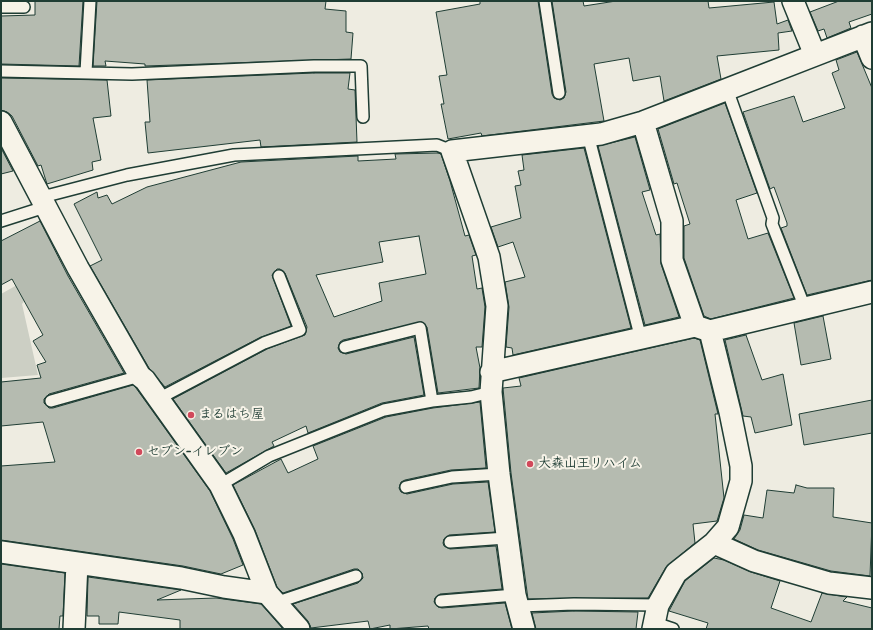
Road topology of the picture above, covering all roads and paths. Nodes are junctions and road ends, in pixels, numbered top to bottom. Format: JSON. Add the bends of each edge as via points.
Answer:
{"nodes":[{"id":1,"x":90,"y":1,"type":"edge"},
{"id":2,"x":545,"y":1,"type":"edge"},
{"id":3,"x":793,"y":1,"type":"edge"},
{"id":4,"x":1,"y":7,"type":"edge"},
{"id":5,"x":24,"y":7,"type":"dead end"},
{"id":6,"x":868,"y":35,"type":"edge"},
{"id":7,"x":815,"y":55,"type":"junction"},
{"id":8,"x":872,"y":58,"type":"edge"},
{"id":9,"x":1,"y":70,"type":"edge"},
{"id":10,"x":86,"y":72,"type":"junction"},
{"id":11,"x":728,"y":89,"type":"junction"},
{"id":12,"x":559,"y":92,"type":"dead end"},
{"id":13,"x":363,"y":117,"type":"dead end"},
{"id":14,"x":1,"y":122,"type":"edge"},
{"id":15,"x":643,"y":122,"type":"junction"},
{"id":16,"x":588,"y":135,"type":"junction"},
{"id":17,"x":452,"y":151,"type":"junction"},
{"id":18,"x":42,"y":201,"type":"junction"},
{"id":19,"x":1,"y":221,"type":"edge"},
{"id":20,"x":280,"y":276,"type":"dead end"},
{"id":21,"x":872,"y":292,"type":"edge"},
{"id":22,"x":805,"y":308,"type":"junction"},
{"id":23,"x":702,"y":329,"type":"junction"},
{"id":24,"x":641,"y":339,"type":"junction"},
{"id":25,"x":345,"y":347,"type":"dead end"},
{"id":26,"x":140,"y":376,"type":"junction"},
{"id":27,"x":491,"y":382,"type":"junction"},
{"id":28,"x":158,"y":398,"type":"junction"},
{"id":29,"x":51,"y":401,"type":"dead end"},
{"id":30,"x":432,"y":401,"type":"junction"},
{"id":31,"x":499,"y":474,"type":"junction"},
{"id":32,"x":220,"y":485,"type":"junction"},
{"id":33,"x":406,"y":487,"type":"dead end"},
{"id":34,"x":506,"y":538,"type":"junction"},
{"id":35,"x":450,"y":542,"type":"dead end"},
{"id":36,"x":714,"y":543,"type":"junction"},
{"id":37,"x":1,"y":552,"type":"edge"},
{"id":38,"x":77,"y":563,"type":"junction"},
{"id":39,"x":356,"y":576,"type":"dead end"},
{"id":40,"x":872,"y":588,"type":"edge"},
{"id":41,"x":271,"y":598,"type":"junction"},
{"id":42,"x":517,"y":600,"type":"junction"},
{"id":43,"x":441,"y":601,"type":"dead end"},
{"id":44,"x":660,"y":622,"type":"edge"},
{"id":45,"x":74,"y":629,"type":"edge"},
{"id":46,"x":299,"y":629,"type":"edge"},
{"id":47,"x":524,"y":629,"type":"edge"}],
"edges":[{"from":1,"to":10,"type":"lane"},
{"from":2,"to":12,"type":"lane"},
{"from":3,"to":7,"type":"street"},
{"from":4,"to":5,"type":"lane"},
{"from":6,"to":7,"type":"street"},
{"from":6,"to":8,"type":"street"},
{"from":7,"to":11,"type":"street"},
{"from":9,"to":10,"type":"lane"},
{"from":10,"to":13,"type":"lane","via":[[132,74],[361,66]]},
{"from":11,"to":15,"type":"street"},
{"from":11,"to":22,"type":"lane","via":[[773,218],[772,224]]},
{"from":14,"to":18,"type":"street"},
{"from":15,"to":16,"type":"street","via":[[601,134]]},
{"from":15,"to":23,"type":"street","via":[[672,221],[672,260]]},
{"from":16,"to":17,"type":"street"},
{"from":16,"to":24,"type":"lane"},
{"from":17,"to":18,"type":"lane","via":[[437,145],[234,155],[127,175]]},
{"from":17,"to":27,"type":"street","via":[[467,186],[489,258],[497,306]]},
{"from":18,"to":19,"type":"lane"},
{"from":18,"to":26,"type":"street"},
{"from":20,"to":28,"type":"lane","via":[[300,330],[264,343]]},
{"from":21,"to":22,"type":"street"},
{"from":22,"to":23,"type":"street"},
{"from":23,"to":24,"type":"street"},
{"from":23,"to":36,"type":"street","via":[[730,412],[741,482],[728,527]]},
{"from":24,"to":27,"type":"street"},
{"from":25,"to":30,"type":"lane","via":[[420,328]]},
{"from":26,"to":28,"type":"street"},
{"from":26,"to":29,"type":"lane"},
{"from":27,"to":30,"type":"lane","via":[[471,397]]},
{"from":27,"to":31,"type":"street"},
{"from":28,"to":32,"type":"street"},
{"from":30,"to":32,"type":"lane","via":[[384,410],[269,456]]},
{"from":31,"to":33,"type":"lane","via":[[452,477]]},
{"from":31,"to":34,"type":"street"},
{"from":32,"to":41,"type":"street"},
{"from":34,"to":35,"type":"lane"},
{"from":34,"to":42,"type":"street"},
{"from":36,"to":40,"type":"street","via":[[754,561],[829,583]]},
{"from":36,"to":44,"type":"street","via":[[676,573]]},
{"from":37,"to":38,"type":"street"},
{"from":38,"to":41,"type":"street","via":[[181,578]]},
{"from":38,"to":45,"type":"street"},
{"from":39,"to":41,"type":"lane"},
{"from":41,"to":46,"type":"street"},
{"from":42,"to":43,"type":"lane"},
{"from":42,"to":44,"type":"lane","via":[[574,604]]},
{"from":42,"to":47,"type":"street"}]}
